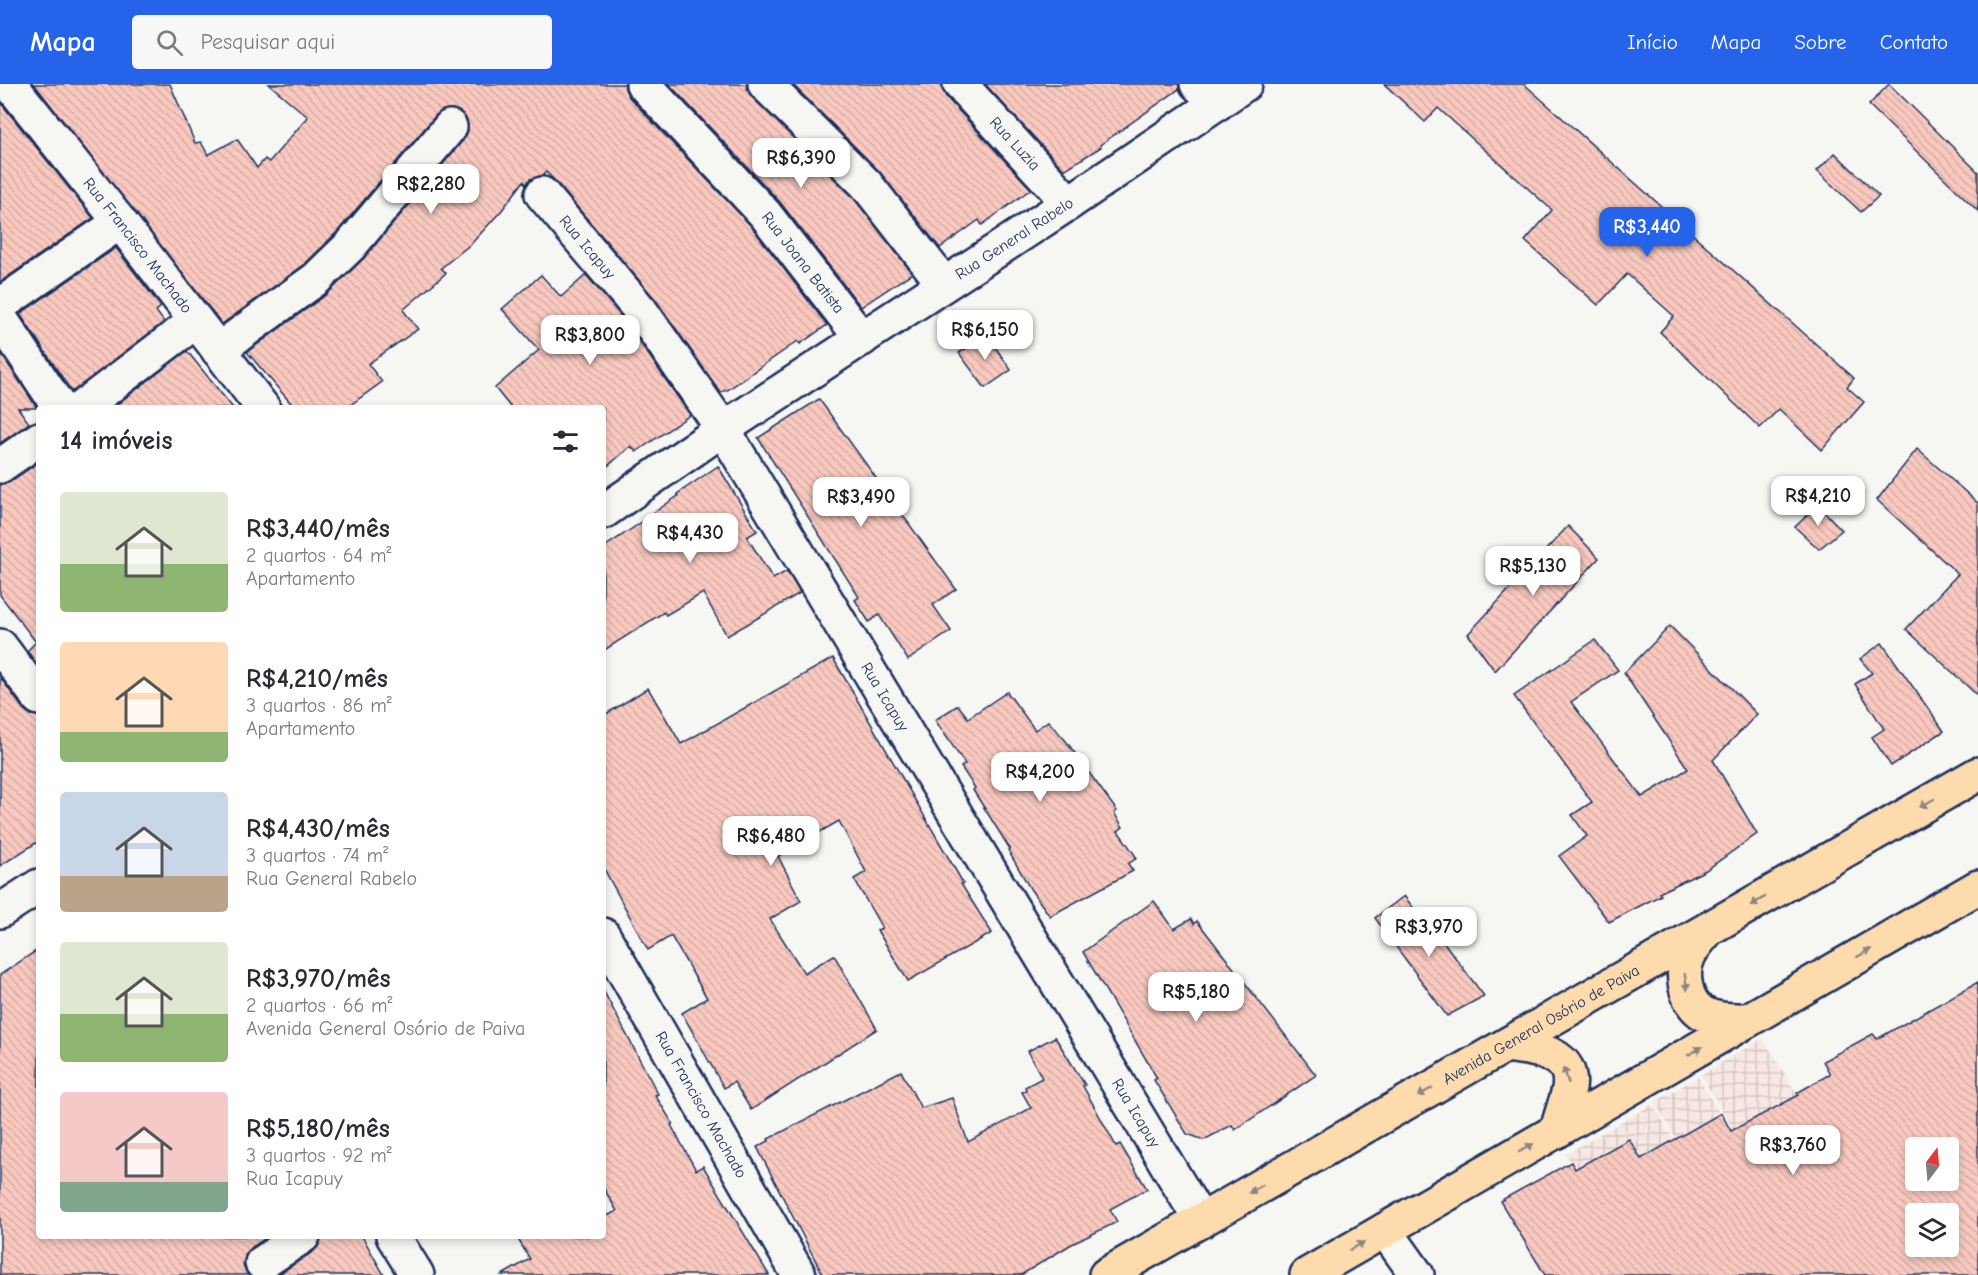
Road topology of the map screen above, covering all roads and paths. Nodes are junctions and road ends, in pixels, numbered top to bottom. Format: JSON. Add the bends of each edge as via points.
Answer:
{"nodes":[{"id":1,"x":10,"y":84,"type":"edge"},
{"id":2,"x":643,"y":84,"type":"edge"},
{"id":3,"x":765,"y":84,"type":"edge"},
{"id":4,"x":960,"y":84,"type":"edge"},
{"id":5,"x":1245,"y":84,"type":"edge"},
{"id":6,"x":1207,"y":93,"type":"edge"},
{"id":7,"x":450,"y":128,"type":"dead end"},
{"id":8,"x":542,"y":194,"type":"dead end"},
{"id":9,"x":1069,"y":203,"type":"junction"},
{"id":10,"x":120,"y":222,"type":"junction"},
{"id":11,"x":944,"y":284,"type":"junction"},
{"id":12,"x":0,"y":305,"type":"edge"},
{"id":13,"x":0,"y":318,"type":"edge"},
{"id":14,"x":196,"y":321,"type":"junction"},
{"id":15,"x":861,"y":339,"type":"junction"},
{"id":16,"x":218,"y":350,"type":"junction"},
{"id":17,"x":58,"y":405,"type":"edge"},
{"id":18,"x":85,"y":405,"type":"edge"},
{"id":19,"x":261,"y":405,"type":"edge"},
{"id":20,"x":723,"y":429,"type":"junction"},
{"id":21,"x":36,"y":441,"type":"edge"},
{"id":22,"x":0,"y":466,"type":"edge"},
{"id":23,"x":606,"y":510,"type":"edge"},
{"id":24,"x":0,"y":646,"type":"edge"},
{"id":25,"x":36,"y":694,"type":"edge"},
{"id":26,"x":1978,"y":774,"type":"edge"},
{"id":27,"x":1978,"y":887,"type":"edge"},
{"id":28,"x":36,"y":888,"type":"edge"},
{"id":29,"x":0,"y":911,"type":"edge"},
{"id":30,"x":1707,"y":930,"type":"junction"},
{"id":31,"x":606,"y":940,"type":"edge"},
{"id":32,"x":1748,"y":1020,"type":"junction"},
{"id":33,"x":1508,"y":1045,"type":"junction"},
{"id":34,"x":1557,"y":1131,"type":"junction"},
{"id":35,"x":1202,"y":1221,"type":"junction"},
{"id":36,"x":1385,"y":1230,"type":"junction"},
{"id":37,"x":298,"y":1239,"type":"edge"},
{"id":38,"x":395,"y":1239,"type":"edge"},
{"id":39,"x":262,"y":1263,"type":"dead end"},
{"id":40,"x":417,"y":1275,"type":"edge"},
{"id":41,"x":799,"y":1275,"type":"edge"},
{"id":42,"x":1106,"y":1275,"type":"edge"},
{"id":43,"x":1307,"y":1275,"type":"edge"},
{"id":44,"x":1417,"y":1275,"type":"edge"}],
"edges":[{"from":1,"to":10,"type":"street","name":"Rua Francisco Machado"},
{"from":2,"to":15,"type":"street","name":"Rua Joana Batista","via":[[765,214]]},
{"from":3,"to":11,"type":"street","via":[[866,184]]},
{"from":4,"to":9,"type":"street","name":"Rua Luzia"},
{"from":5,"to":6,"type":"street","name":"Rua General Rabelo"},
{"from":6,"to":9,"type":"street","name":"Rua General Rabelo"},
{"from":7,"to":16,"type":"street","via":[[351,245],[315,279]]},
{"from":8,"to":20,"type":"street","name":"Rua Icapuy","via":[[641,311]]},
{"from":9,"to":11,"type":"street","name":"Rua General Rabelo"},
{"from":10,"to":12,"type":"street"},
{"from":10,"to":14,"type":"street","name":"Rua Francisco Machado"},
{"from":11,"to":15,"type":"street","name":"Rua General Rabelo"},
{"from":13,"to":17,"type":"street"},
{"from":14,"to":16,"type":"street","name":"Rua Francisco Machado"},
{"from":14,"to":18,"type":"street"},
{"from":15,"to":20,"type":"street","name":"Rua General Rabelo"},
{"from":16,"to":19,"type":"street","name":"Rua Francisco Machado"},
{"from":20,"to":23,"type":"street","name":"Rua General Rabelo"},
{"from":20,"to":35,"type":"street","name":"Rua Icapuy"},
{"from":21,"to":22,"type":"street"},
{"from":24,"to":25,"type":"street"},
{"from":26,"to":30,"type":"main road","name":"Avenida General Osório de Paiva","one_way":true},
{"from":32,"to":27,"type":"main road","one_way":true},
{"from":28,"to":29,"type":"street"},
{"from":30,"to":32,"type":"main road","one_way":true,"via":[[1689,954],[1684,970],[1691,999],[1701,1011],[1717,1018]]},
{"from":30,"to":33,"type":"main road","name":"Avenida General Osório de Paiva"},
{"from":31,"to":41,"type":"street","name":"Rua Francisco Machado"},
{"from":34,"to":32,"type":"main road","one_way":true},
{"from":34,"to":33,"type":"main road","one_way":true,"via":[[1569,1087],[1568,1073],[1552,1053]]},
{"from":33,"to":35,"type":"main road","name":"Avenida General Osório de Paiva","one_way":true},
{"from":36,"to":34,"type":"main road","one_way":true},
{"from":35,"to":42,"type":"main road","name":"Avenida General Osório de Paiva"},
{"from":43,"to":36,"type":"main road","one_way":true},
{"from":36,"to":44,"type":"street"},
{"from":37,"to":39,"type":"street"},
{"from":38,"to":40,"type":"street"}]}
